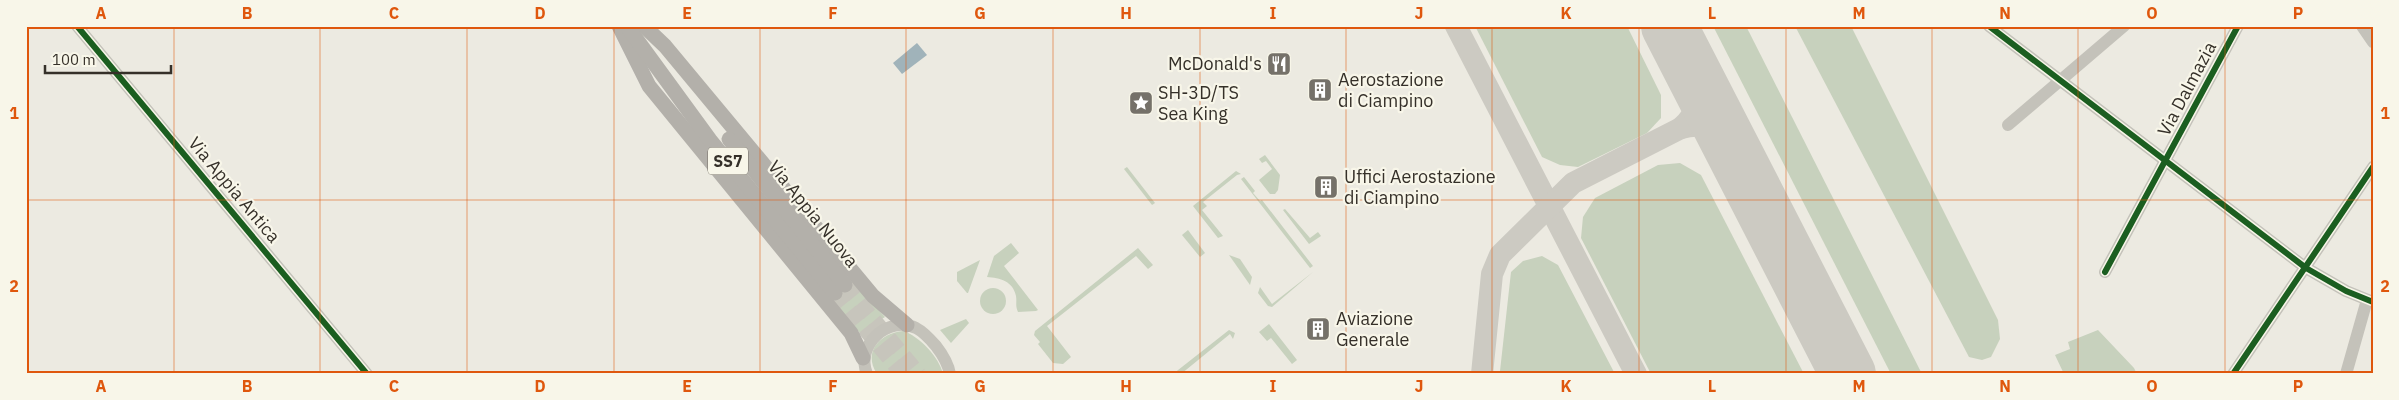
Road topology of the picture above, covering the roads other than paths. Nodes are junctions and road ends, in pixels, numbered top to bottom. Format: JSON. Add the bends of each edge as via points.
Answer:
{"nodes":[{"id":1,"x":77,"y":26,"type":"edge"},
{"id":2,"x":619,"y":26,"type":"edge"},
{"id":3,"x":626,"y":26,"type":"edge"},
{"id":4,"x":638,"y":26,"type":"edge"},
{"id":5,"x":644,"y":26,"type":"edge"},
{"id":6,"x":1989,"y":26,"type":"edge"},
{"id":7,"x":2124,"y":26,"type":"edge"},
{"id":8,"x":2238,"y":26,"type":"edge"},
{"id":9,"x":2362,"y":26,"type":"edge"},
{"id":10,"x":2373,"y":42,"type":"edge"},
{"id":11,"x":2060,"y":80,"type":"junction"},
{"id":12,"x":2008,"y":125,"type":"dead end"},
{"id":13,"x":2164,"y":162,"type":"junction"},
{"id":14,"x":2373,"y":167,"type":"edge"},
{"id":15,"x":2306,"y":268,"type":"junction"},
{"id":16,"x":2105,"y":272,"type":"dead end"},
{"id":17,"x":2370,"y":301,"type":"edge"},
{"id":18,"x":907,"y":325,"type":"junction"},
{"id":19,"x":863,"y":358,"type":"junction"},
{"id":20,"x":367,"y":374,"type":"edge"},
{"id":21,"x":867,"y":374,"type":"edge"},
{"id":22,"x":950,"y":374,"type":"edge"},
{"id":23,"x":2233,"y":374,"type":"edge"},
{"id":24,"x":2346,"y":374,"type":"edge"}],
"edges":[{"from":1,"to":20,"type":"street","name":"Via Appia Antica"},
{"from":2,"to":19,"type":"main road","via":[[649,86],[851,333]]},
{"from":3,"to":4,"type":"main road","name":"Via Appia Nuova","number":"SS7","via":[[710,140],[840,289]]},
{"from":5,"to":18,"type":"main road","via":[[665,46],[873,296]]},
{"from":6,"to":11,"type":"street"},
{"from":7,"to":11,"type":"street"},
{"from":8,"to":13,"type":"street","name":"Via Dalmazia"},
{"from":9,"to":10,"type":"street"},
{"from":11,"to":12,"type":"street"},
{"from":11,"to":13,"type":"street"},
{"from":13,"to":15,"type":"street"},
{"from":13,"to":16,"type":"street","name":"Via Dalmazia"},
{"from":14,"to":15,"type":"street"},
{"from":15,"to":17,"type":"street"},
{"from":15,"to":23,"type":"street"},
{"from":17,"to":24,"type":"street"},
{"from":18,"to":19,"type":"street","via":[[895,325],[880,332],[870,342]]},
{"from":18,"to":22,"type":"street","via":[[928,336],[945,358]]},
{"from":19,"to":21,"type":"street"}]}
